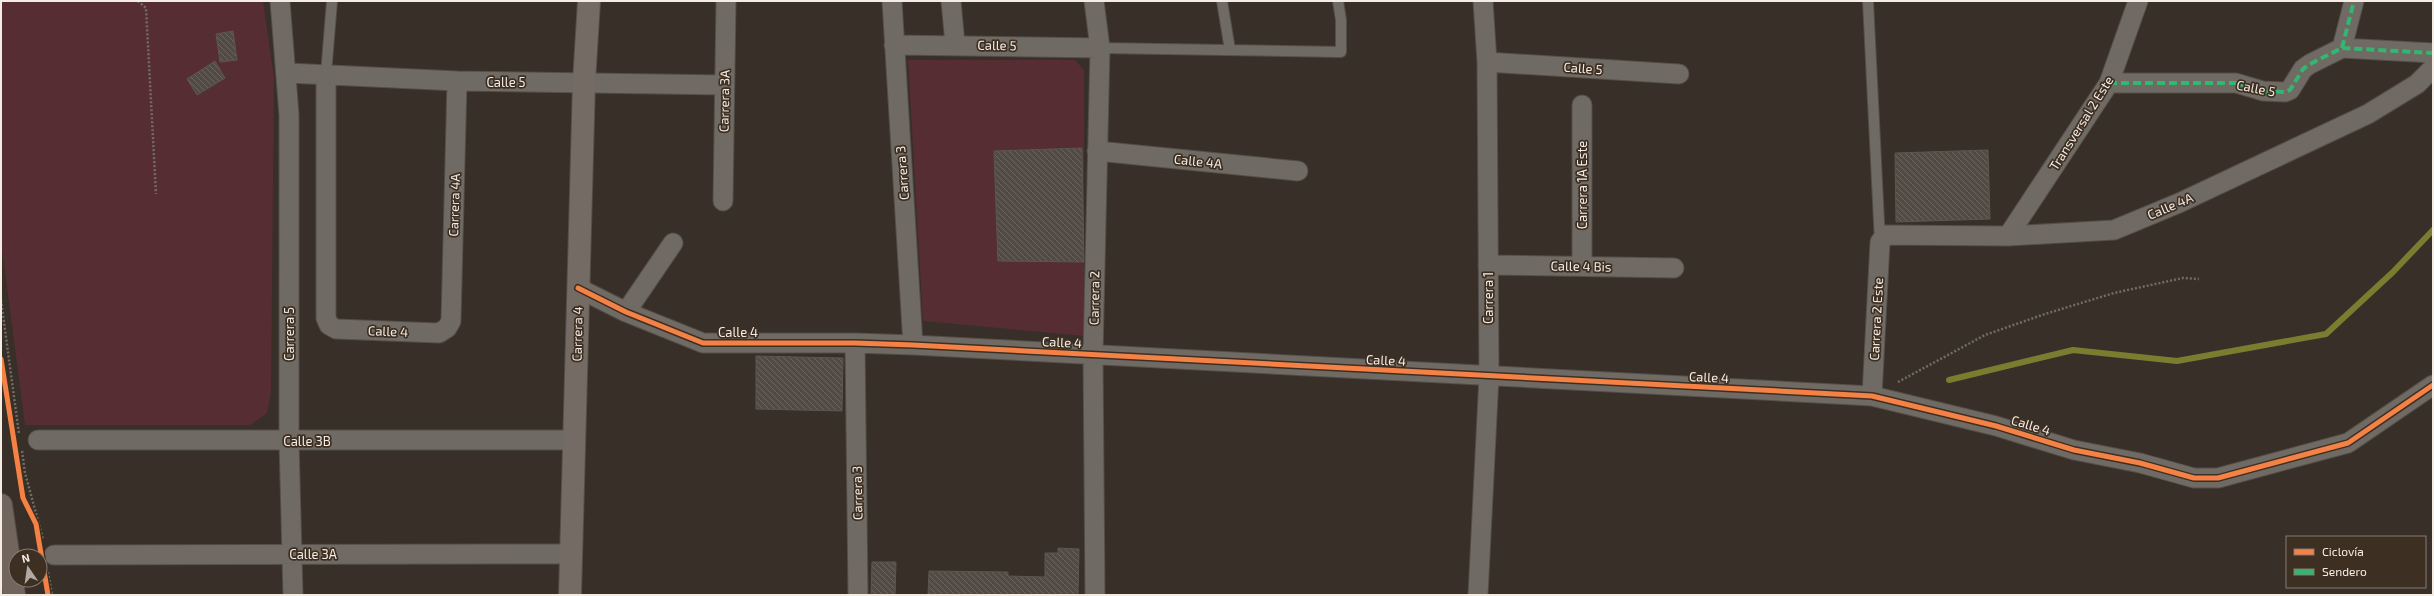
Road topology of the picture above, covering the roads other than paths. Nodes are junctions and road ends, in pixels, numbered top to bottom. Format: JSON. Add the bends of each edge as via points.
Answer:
{"nodes":[{"id":1,"x":280,"y":1,"type":"edge"},
{"id":2,"x":332,"y":1,"type":"edge"},
{"id":3,"x":589,"y":1,"type":"edge"},
{"id":4,"x":726,"y":1,"type":"edge"},
{"id":5,"x":892,"y":1,"type":"edge"},
{"id":6,"x":951,"y":1,"type":"edge"},
{"id":7,"x":1094,"y":1,"type":"edge"},
{"id":8,"x":1222,"y":1,"type":"edge"},
{"id":9,"x":1338,"y":1,"type":"edge"},
{"id":10,"x":1484,"y":1,"type":"edge"},
{"id":11,"x":1868,"y":1,"type":"edge"},
{"id":12,"x":2138,"y":1,"type":"edge"},
{"id":13,"x":2354,"y":1,"type":"edge"},
{"id":14,"x":955,"y":44,"type":"junction"},
{"id":15,"x":894,"y":45,"type":"junction"},
{"id":16,"x":1100,"y":48,"type":"junction"},
{"id":17,"x":2342,"y":48,"type":"junction"},
{"id":18,"x":1230,"y":50,"type":"junction"},
{"id":19,"x":2433,"y":53,"type":"edge"},
{"id":20,"x":1487,"y":62,"type":"junction"},
{"id":21,"x":2433,"y":68,"type":"edge"},
{"id":22,"x":288,"y":73,"type":"junction"},
{"id":23,"x":326,"y":74,"type":"junction"},
{"id":24,"x":1679,"y":74,"type":"dead end"},
{"id":25,"x":457,"y":81,"type":"junction"},
{"id":26,"x":584,"y":82,"type":"junction"},
{"id":27,"x":2109,"y":83,"type":"junction"},
{"id":28,"x":724,"y":85,"type":"junction"},
{"id":29,"x":1582,"y":105,"type":"dead end"},
{"id":30,"x":1097,"y":151,"type":"junction"},
{"id":31,"x":1298,"y":171,"type":"dead end"},
{"id":32,"x":723,"y":201,"type":"dead end"},
{"id":33,"x":2008,"y":236,"type":"junction"},
{"id":34,"x":1880,"y":242,"type":"junction"},
{"id":35,"x":673,"y":243,"type":"dead end"},
{"id":36,"x":1488,"y":265,"type":"junction"},
{"id":37,"x":1582,"y":266,"type":"junction"},
{"id":38,"x":1674,"y":268,"type":"dead end"},
{"id":39,"x":578,"y":288,"type":"junction"},
{"id":40,"x":626,"y":312,"type":"junction"},
{"id":41,"x":446,"y":328,"type":"joint"},
{"id":42,"x":855,"y":343,"type":"junction"},
{"id":43,"x":913,"y":345,"type":"junction"},
{"id":44,"x":1093,"y":355,"type":"junction"},
{"id":45,"x":1489,"y":376,"type":"junction"},
{"id":46,"x":2433,"y":385,"type":"edge"},
{"id":47,"x":1872,"y":396,"type":"junction"},
{"id":48,"x":38,"y":440,"type":"dead end"},
{"id":49,"x":576,"y":440,"type":"junction"},
{"id":50,"x":289,"y":441,"type":"junction"},
{"id":51,"x":1,"y":505,"type":"edge"},
{"id":52,"x":292,"y":554,"type":"junction"},
{"id":53,"x":571,"y":554,"type":"junction"},
{"id":54,"x":48,"y":556,"type":"edge"},
{"id":55,"x":14,"y":595,"type":"edge"},
{"id":56,"x":292,"y":595,"type":"edge"},
{"id":57,"x":570,"y":595,"type":"edge"},
{"id":58,"x":858,"y":595,"type":"edge"},
{"id":59,"x":1095,"y":595,"type":"edge"},
{"id":60,"x":1478,"y":595,"type":"edge"}],
"edges":[{"from":1,"to":22,"type":"street","name":"Carrera 5"},
{"from":2,"to":23,"type":"lane"},
{"from":3,"to":26,"type":"main road","name":"Carrera 4"},
{"from":4,"to":28,"type":"street","name":"Carrera 3A"},
{"from":5,"to":15,"type":"street","name":"Carrera 3"},
{"from":6,"to":14,"type":"street"},
{"from":7,"to":16,"type":"street","name":"Carrera 2"},
{"from":8,"to":18,"type":"lane"},
{"from":9,"to":18,"type":"lane","via":[[1341,52]]},
{"from":10,"to":20,"type":"street","name":"Carrera 1"},
{"from":11,"to":34,"type":"lane"},
{"from":12,"to":27,"type":"street","name":"Transversal 2 Este"},
{"from":13,"to":17,"type":"street"},
{"from":14,"to":15,"type":"street","name":"Calle 5"},
{"from":14,"to":16,"type":"street","name":"Calle 5"},
{"from":15,"to":43,"type":"street","name":"Carrera 3"},
{"from":16,"to":18,"type":"lane"},
{"from":16,"to":30,"type":"street","name":"Carrera 2"},
{"from":17,"to":19,"type":"street","name":"Calle 5"},
{"from":17,"to":27,"type":"street","name":"Calle 5","via":[[2303,69],[2290,90],[2285,92],[2263,91],[2236,83]]},
{"from":20,"to":24,"type":"street","name":"Calle 5"},
{"from":20,"to":36,"type":"street","name":"Carrera 1"},
{"from":21,"to":33,"type":"street","name":"Calle 4A","via":[[2417,84],[2368,114],[2179,203],[2114,230]]},
{"from":22,"to":23,"type":"street","name":"Calle 5"},
{"from":22,"to":50,"type":"street","name":"Carrera 5"},
{"from":23,"to":25,"type":"street","name":"Calle 5"},
{"from":23,"to":41,"type":"street","name":"Calle 4","via":[[326,318],[329,325],[336,329],[439,333]]},
{"from":25,"to":26,"type":"street","name":"Calle 5"},
{"from":25,"to":41,"type":"street","name":"Carrera 4A","via":[[451,321]]},
{"from":26,"to":28,"type":"street","name":"Calle 5"},
{"from":26,"to":39,"type":"main road","name":"Carrera 4"},
{"from":27,"to":33,"type":"street","name":"Transversal 2 Este"},
{"from":28,"to":32,"type":"street","name":"Carrera 3A"},
{"from":29,"to":37,"type":"street","name":"Carrera 1A Este"},
{"from":30,"to":31,"type":"street","name":"Calle 4A"},
{"from":30,"to":44,"type":"street","name":"Carrera 2"},
{"from":33,"to":34,"type":"street","name":"Calle 4A","via":[[1894,234],[1886,235]]},
{"from":34,"to":47,"type":"street","name":"Carrera 2 Este"},
{"from":35,"to":40,"type":"street"},
{"from":36,"to":37,"type":"street","name":"Calle 4 Bis"},
{"from":36,"to":45,"type":"street","name":"Carrera 1"},
{"from":37,"to":38,"type":"street","name":"Calle 4 Bis"},
{"from":39,"to":40,"type":"street","name":"Calle 4"},
{"from":39,"to":49,"type":"main road","name":"Carrera 4"},
{"from":40,"to":42,"type":"street","name":"Calle 4","via":[[703,343]]},
{"from":42,"to":43,"type":"street","name":"Calle 4"},
{"from":42,"to":58,"type":"street","name":"Carrera 3"},
{"from":43,"to":44,"type":"street","name":"Calle 4"},
{"from":44,"to":45,"type":"street","name":"Calle 4"},
{"from":44,"to":59,"type":"street","name":"Carrera 2"},
{"from":45,"to":47,"type":"street","name":"Calle 4"},
{"from":45,"to":60,"type":"street","name":"Carrera 1"},
{"from":46,"to":47,"type":"street","name":"Calle 4","via":[[2348,443],[2218,478],[2194,478],[2140,463],[2074,450],[1996,426]]},
{"from":48,"to":50,"type":"street","name":"Calle 3B"},
{"from":49,"to":50,"type":"street","name":"Calle 3B"},
{"from":49,"to":53,"type":"main road","name":"Carrera 4"},
{"from":50,"to":52,"type":"street","name":"Carrera 5"},
{"from":51,"to":55,"type":"main road"},
{"from":52,"to":53,"type":"street","name":"Calle 3A"},
{"from":52,"to":54,"type":"street","name":"Calle 3A"},
{"from":52,"to":56,"type":"street","name":"Carrera 5"},
{"from":53,"to":57,"type":"main road","name":"Carrera 4"}]}
